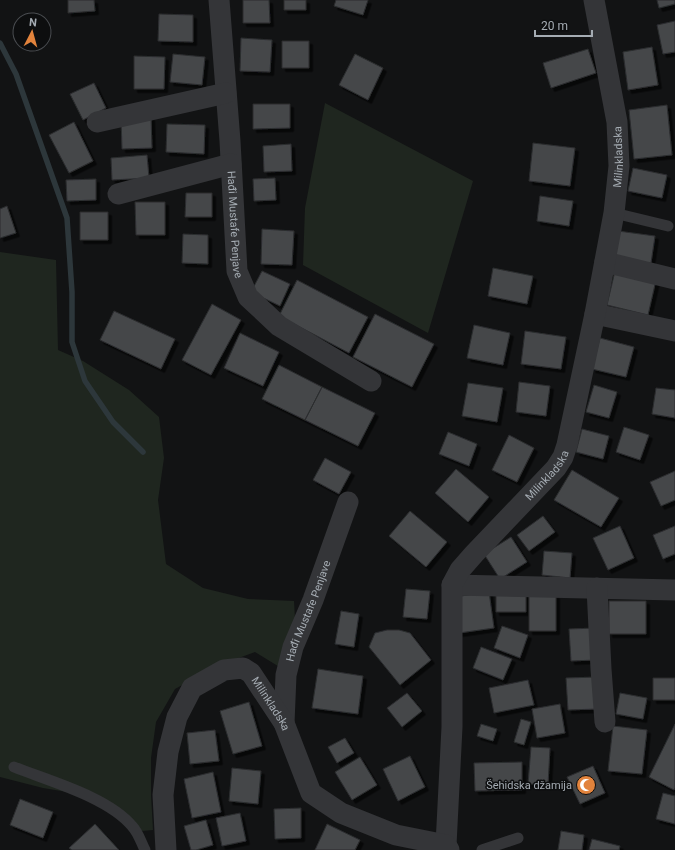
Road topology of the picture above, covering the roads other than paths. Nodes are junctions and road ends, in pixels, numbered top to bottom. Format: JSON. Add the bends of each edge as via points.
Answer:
{"nodes":[{"id":1,"x":219,"y":0,"type":"edge"},
{"id":2,"x":594,"y":0,"type":"edge"},
{"id":3,"x":226,"y":93,"type":"junction"},
{"id":4,"x":96,"y":122,"type":"dead end"},
{"id":5,"x":231,"y":164,"type":"junction"},
{"id":6,"x":118,"y":194,"type":"dead end"},
{"id":7,"x":614,"y":213,"type":"junction"},
{"id":8,"x":668,"y":226,"type":"dead end"},
{"id":9,"x":605,"y":262,"type":"junction"},
{"id":10,"x":675,"y":279,"type":"edge"},
{"id":11,"x":595,"y":314,"type":"junction"},
{"id":12,"x":675,"y":331,"type":"edge"},
{"id":13,"x":371,"y":381,"type":"dead end"},
{"id":14,"x":348,"y":502,"type":"dead end"},
{"id":15,"x":452,"y":585,"type":"junction"},
{"id":16,"x":597,"y":588,"type":"junction"},
{"id":17,"x":675,"y":590,"type":"edge"},
{"id":18,"x":605,"y":722,"type":"dead end"},
{"id":19,"x":284,"y":723,"type":"junction"},
{"id":20,"x":14,"y":768,"type":"dead end"},
{"id":21,"x":518,"y":838,"type":"dead end"},
{"id":22,"x":447,"y":848,"type":"edge"},
{"id":23,"x":145,"y":850,"type":"edge"},
{"id":24,"x":166,"y":850,"type":"edge"},
{"id":25,"x":482,"y":850,"type":"edge"}],
"edges":[{"from":1,"to":3,"type":"street","name":"Hađi Mustafe Penjave"},
{"from":2,"to":7,"type":"street","name":"Milinkladska","via":[[617,122],[619,166]]},
{"from":3,"to":4,"type":"street"},
{"from":3,"to":5,"type":"street","name":"Hađi Mustafe Penjave"},
{"from":5,"to":6,"type":"street"},
{"from":5,"to":13,"type":"street","name":"Hađi Mustafe Penjave","via":[[237,271],[248,297],[279,326]]},
{"from":7,"to":8,"type":"lane"},
{"from":7,"to":9,"type":"street","name":"Milinkladska"},
{"from":9,"to":10,"type":"street"},
{"from":9,"to":11,"type":"street","name":"Milinkladska"},
{"from":11,"to":12,"type":"street"},
{"from":11,"to":15,"type":"street","name":"Milinkladska","via":[[563,457],[556,468],[460,570]]},
{"from":14,"to":19,"type":"street","name":"Hađi Mustafe Penjave","via":[[313,600],[293,647],[286,675]]},
{"from":15,"to":16,"type":"street"},
{"from":15,"to":22,"type":"street","name":"Milinkladska","via":[[452,727]]},
{"from":16,"to":17,"type":"street"},
{"from":16,"to":18,"type":"street"},
{"from":19,"to":22,"type":"street","name":"Milinkladska","via":[[311,793],[341,813],[396,835]]},
{"from":19,"to":24,"type":"street","name":"Milinkladska","via":[[252,673],[243,668],[224,670],[192,688],[177,717],[168,752],[164,795]]},
{"from":20,"to":23,"type":"lane","via":[[72,789],[106,805],[133,826]]},
{"from":21,"to":25,"type":"lane"}]}
